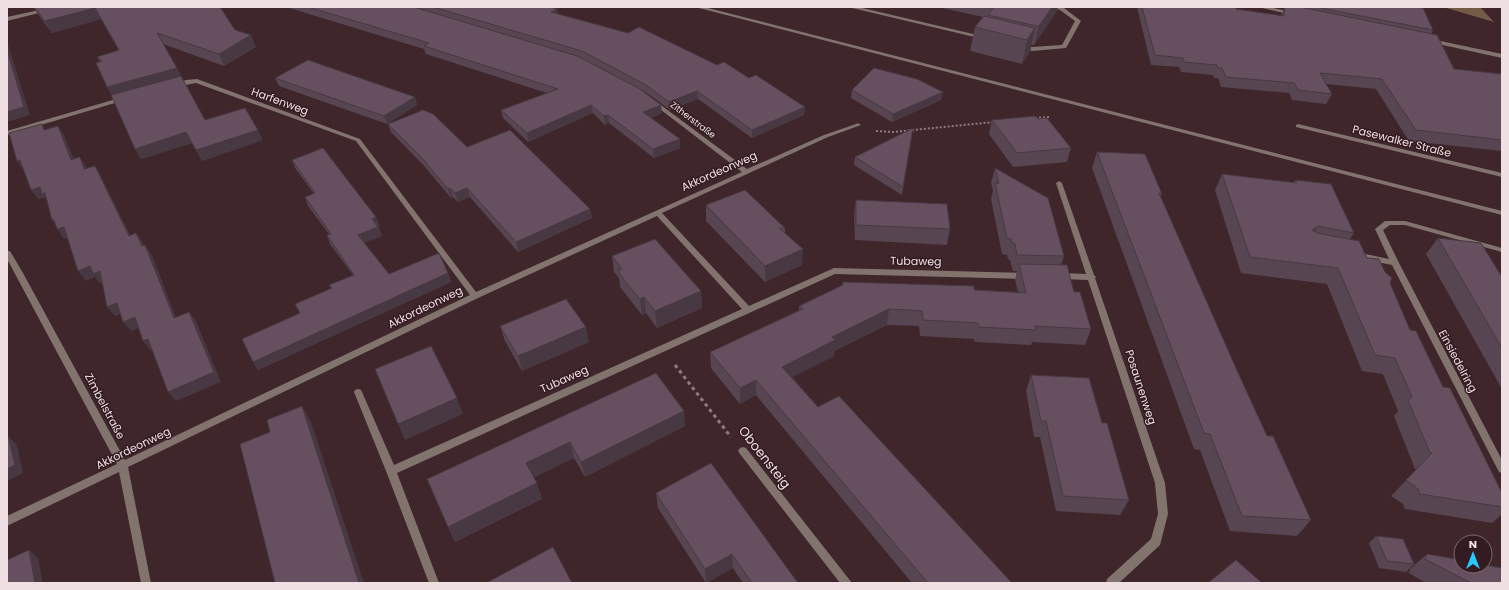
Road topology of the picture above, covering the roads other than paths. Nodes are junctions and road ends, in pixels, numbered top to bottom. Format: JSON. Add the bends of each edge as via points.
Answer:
{"nodes":[{"id":1,"x":60,"y":7,"type":"edge"},
{"id":2,"x":698,"y":7,"type":"edge"},
{"id":3,"x":851,"y":7,"type":"edge"},
{"id":4,"x":1053,"y":7,"type":"edge"},
{"id":5,"x":1261,"y":7,"type":"edge"},
{"id":6,"x":1296,"y":14,"type":"edge"},
{"id":7,"x":7,"y":19,"type":"edge"},
{"id":8,"x":987,"y":38,"type":"edge"},
{"id":9,"x":1424,"y":40,"type":"edge"},
{"id":10,"x":1017,"y":45,"type":"edge"},
{"id":11,"x":1502,"y":56,"type":"edge"},
{"id":12,"x":171,"y":86,"type":"edge"},
{"id":13,"x":134,"y":97,"type":"edge"},
{"id":14,"x":651,"y":99,"type":"edge"},
{"id":15,"x":858,"y":125,"type":"road end"},
{"id":16,"x":1298,"y":126,"type":"dead end"},
{"id":17,"x":7,"y":133,"type":"edge"},
{"id":18,"x":746,"y":172,"type":"junction"},
{"id":19,"x":1502,"y":176,"type":"edge"},
{"id":20,"x":1059,"y":183,"type":"dead end"},
{"id":21,"x":657,"y":212,"type":"junction"},
{"id":22,"x":1502,"y":213,"type":"edge"},
{"id":23,"x":1502,"y":250,"type":"edge"},
{"id":24,"x":7,"y":253,"type":"edge"},
{"id":25,"x":1351,"y":254,"type":"edge"},
{"id":26,"x":1395,"y":263,"type":"junction"},
{"id":27,"x":1037,"y":276,"type":"edge"},
{"id":28,"x":1052,"y":276,"type":"edge"},
{"id":29,"x":1092,"y":277,"type":"junction"},
{"id":30,"x":476,"y":296,"type":"junction"},
{"id":31,"x":748,"y":310,"type":"junction"},
{"id":32,"x":358,"y":392,"type":"dead end"},
{"id":33,"x":743,"y":451,"type":"road end"},
{"id":34,"x":123,"y":466,"type":"junction"},
{"id":35,"x":1502,"y":469,"type":"edge"},
{"id":36,"x":391,"y":471,"type":"junction"},
{"id":37,"x":7,"y":521,"type":"edge"},
{"id":38,"x":146,"y":583,"type":"edge"},
{"id":39,"x":434,"y":583,"type":"edge"},
{"id":40,"x":847,"y":583,"type":"edge"},
{"id":41,"x":1111,"y":583,"type":"edge"}],
"edges":[{"from":1,"to":7,"type":"street"},
{"from":2,"to":22,"type":"street"},
{"from":3,"to":8,"type":"street"},
{"from":4,"to":10,"type":"street","via":[[1062,9],[1078,21],[1064,47],[1032,49]]},
{"from":5,"to":6,"type":"street"},
{"from":9,"to":11,"type":"street"},
{"from":12,"to":30,"type":"street","name":"Harfenweg","via":[[197,81],[358,140]]},
{"from":13,"to":17,"type":"street"},
{"from":14,"to":18,"type":"street","name":"Zitherstraße"},
{"from":15,"to":18,"type":"street","name":"Akkordeonweg","via":[[826,136]]},
{"from":16,"to":19,"type":"street","name":"Pasewalker Straße"},
{"from":18,"to":21,"type":"street","name":"Akkordeonweg"},
{"from":20,"to":29,"type":"street","name":"Posaunenweg"},
{"from":21,"to":30,"type":"street","name":"Akkordeonweg"},
{"from":21,"to":31,"type":"street"},
{"from":23,"to":26,"type":"street","name":"Einsiedelring","via":[[1405,223],[1388,223],[1379,228]]},
{"from":24,"to":34,"type":"street","name":"Zimbelstraße"},
{"from":25,"to":26,"type":"street"},
{"from":26,"to":35,"type":"street","name":"Einsiedelring"},
{"from":27,"to":31,"type":"street","name":"Tubaweg","via":[[834,271]]},
{"from":28,"to":29,"type":"street"},
{"from":29,"to":41,"type":"street","name":"Posaunenweg","via":[[1160,482],[1163,514],[1156,542]]},
{"from":30,"to":34,"type":"street","name":"Akkordeonweg"},
{"from":31,"to":36,"type":"street","name":"Tubaweg"},
{"from":32,"to":36,"type":"street"},
{"from":33,"to":40,"type":"street","name":"Oboensteig"},
{"from":34,"to":37,"type":"street","name":"Akkordeonweg"},
{"from":34,"to":38,"type":"street","name":"Zimbelstraße"},
{"from":36,"to":39,"type":"street"}]}
